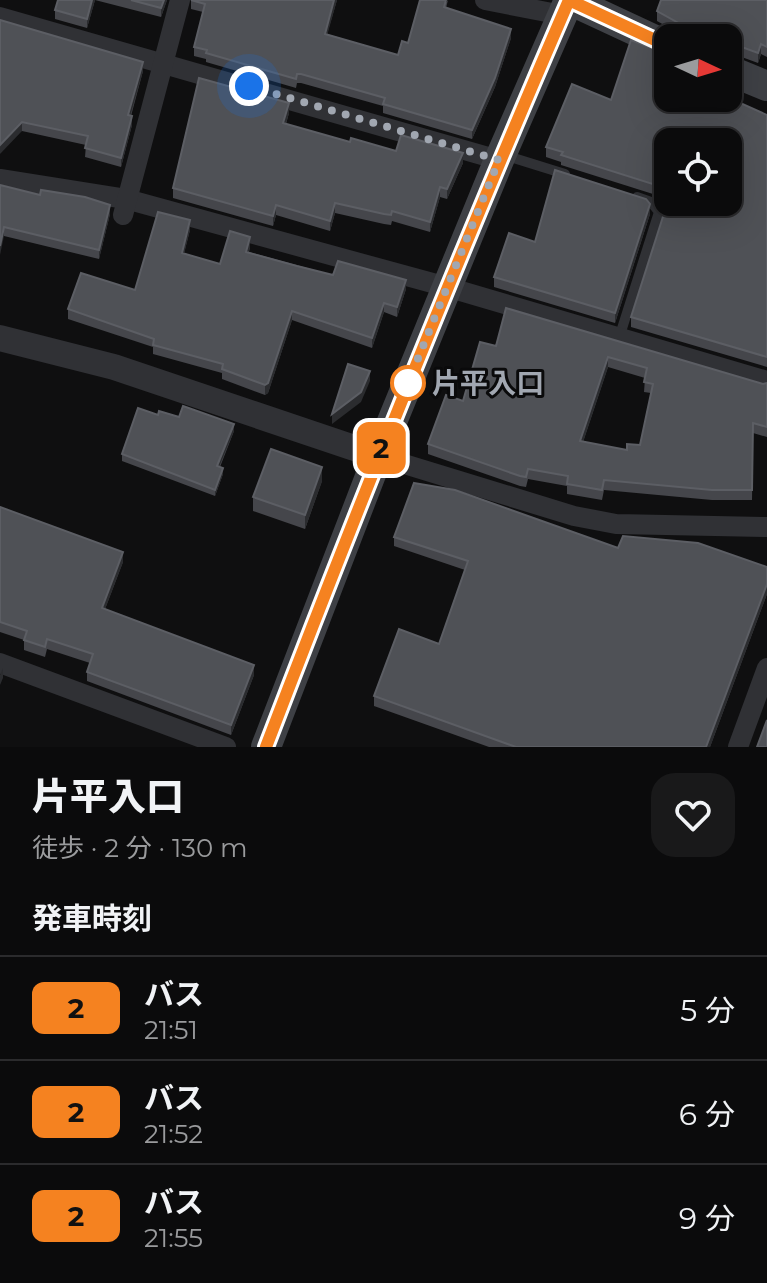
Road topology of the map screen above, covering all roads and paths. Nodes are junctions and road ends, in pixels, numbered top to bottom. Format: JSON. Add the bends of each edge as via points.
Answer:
{"nodes":[{"id":1,"x":180,"y":0,"type":"edge"},
{"id":2,"x":485,"y":0,"type":"edge"},
{"id":3,"x":566,"y":5,"type":"edge"},
{"id":4,"x":0,"y":17,"type":"edge"},
{"id":5,"x":654,"y":40,"type":"edge"},
{"id":6,"x":162,"y":61,"type":"junction"},
{"id":7,"x":742,"y":76,"type":"edge"},
{"id":8,"x":767,"y":86,"type":"edge"},
{"id":9,"x":501,"y":157,"type":"junction"},
{"id":10,"x":577,"y":178,"type":"edge"},
{"id":11,"x":0,"y":179,"type":"edge"},
{"id":12,"x":621,"y":192,"type":"edge"},
{"id":13,"x":124,"y":207,"type":"junction"},
{"id":14,"x":447,"y":287,"type":"junction"},
{"id":15,"x":0,"y":338,"type":"edge"},
{"id":16,"x":619,"y":338,"type":"junction"},
{"id":17,"x":767,"y":381,"type":"edge"},
{"id":18,"x":378,"y":456,"type":"junction"},
{"id":19,"x":767,"y":527,"type":"edge"},
{"id":20,"x":0,"y":663,"type":"edge"},
{"id":21,"x":767,"y":668,"type":"edge"},
{"id":22,"x":226,"y":747,"type":"edge"},
{"id":23,"x":266,"y":747,"type":"edge"},
{"id":24,"x":738,"y":747,"type":"edge"}],
"edges":[{"from":1,"to":6,"type":"street"},
{"from":2,"to":3,"type":"street"},
{"from":3,"to":5,"type":"main road"},
{"from":3,"to":9,"type":"main road"},
{"from":4,"to":6,"type":"street"},
{"from":6,"to":9,"type":"street"},
{"from":6,"to":13,"type":"street"},
{"from":7,"to":8,"type":"main road"},
{"from":9,"to":10,"type":"lane"},
{"from":9,"to":14,"type":"main road"},
{"from":11,"to":13,"type":"street"},
{"from":12,"to":16,"type":"lane","via":[[651,202],[659,212]]},
{"from":13,"to":14,"type":"street"},
{"from":14,"to":16,"type":"street"},
{"from":14,"to":18,"type":"main road"},
{"from":15,"to":18,"type":"street","via":[[114,367]]},
{"from":16,"to":17,"type":"street"},
{"from":18,"to":19,"type":"street","via":[[616,524]]},
{"from":18,"to":23,"type":"main road"},
{"from":20,"to":22,"type":"street"},
{"from":21,"to":24,"type":"street"}]}
